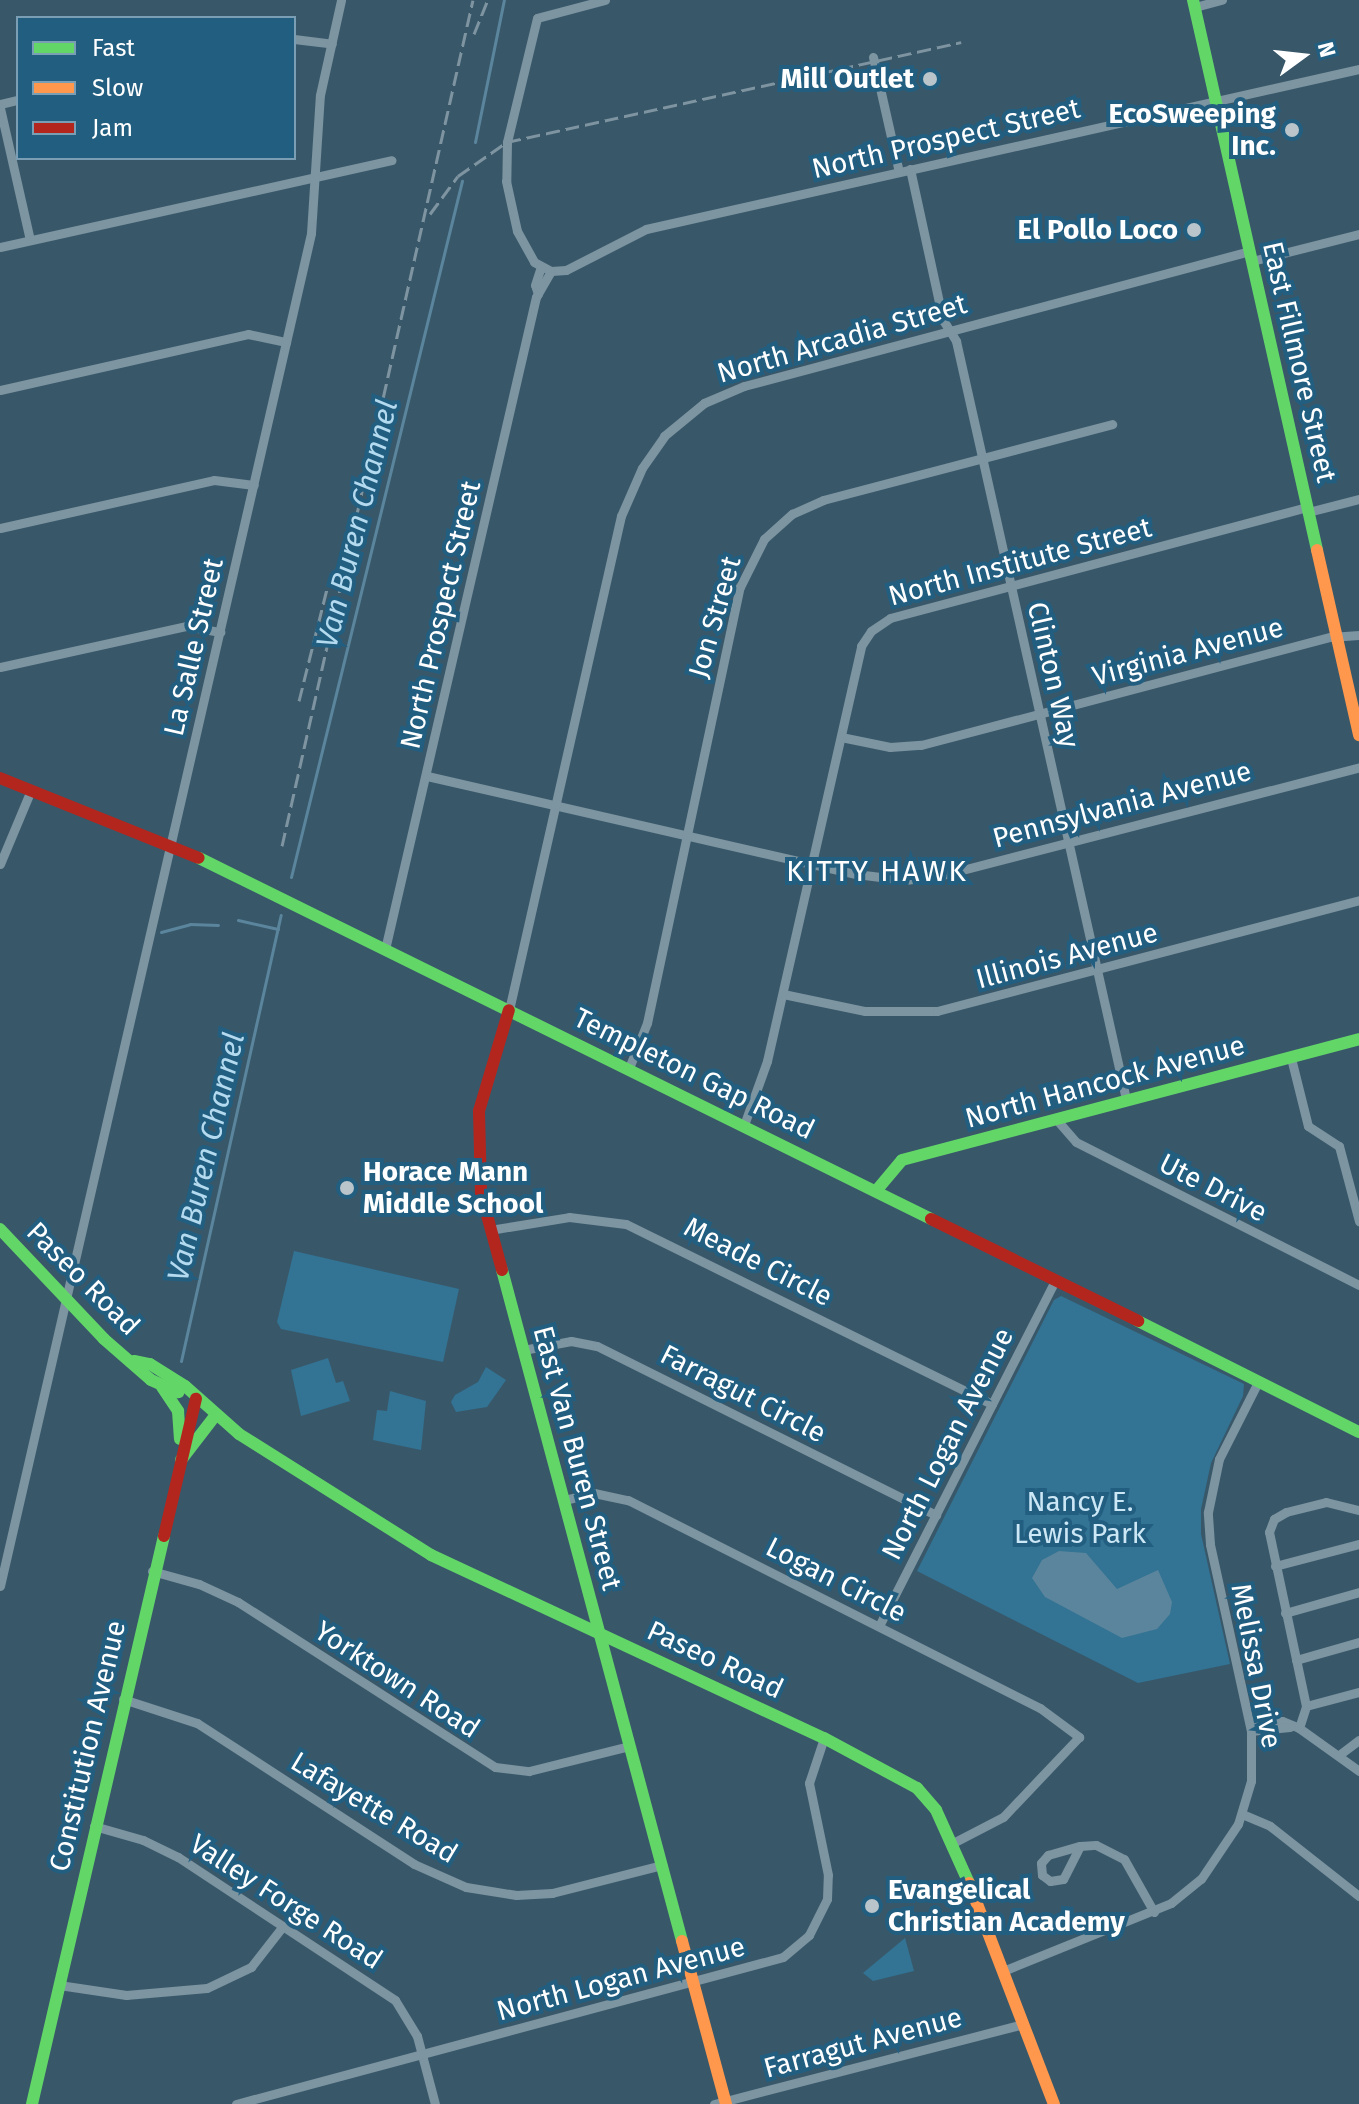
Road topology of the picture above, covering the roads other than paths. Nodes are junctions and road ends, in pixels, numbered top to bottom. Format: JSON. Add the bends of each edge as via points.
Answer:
{"nodes":[{"id":1,"x":341,"y":0,"type":"edge"},
{"id":2,"x":605,"y":0,"type":"edge"},
{"id":3,"x":1222,"y":0,"type":"edge"},
{"id":4,"x":1194,"y":4,"type":"edge"},
{"id":5,"x":296,"y":39,"type":"edge"},
{"id":6,"x":332,"y":44,"type":"junction"},
{"id":7,"x":873,"y":57,"type":"dead end"},
{"id":8,"x":1359,"y":69,"type":"edge"},
{"id":9,"x":1216,"y":104,"type":"junction"},
{"id":10,"x":0,"y":106,"type":"edge"},
{"id":11,"x":391,"y":160,"type":"dead end"},
{"id":12,"x":910,"y":169,"type":"junction"},
{"id":13,"x":899,"y":172,"type":"junction"},
{"id":14,"x":317,"y":175,"type":"junction"},
{"id":15,"x":1359,"y":234,"type":"edge"},
{"id":16,"x":30,"y":240,"type":"junction"},
{"id":17,"x":0,"y":247,"type":"edge"},
{"id":18,"x":1251,"y":256,"type":"junction"},
{"id":19,"x":546,"y":269,"type":"junction"},
{"id":20,"x":949,"y":331,"type":"junction"},
{"id":21,"x":286,"y":342,"type":"junction"},
{"id":22,"x":0,"y":390,"type":"edge"},
{"id":23,"x":1112,"y":424,"type":"dead end"},
{"id":24,"x":981,"y":457,"type":"junction"},
{"id":25,"x":254,"y":485,"type":"junction"},
{"id":26,"x":1359,"y":499,"type":"edge"},
{"id":27,"x":1308,"y":510,"type":"junction"},
{"id":28,"x":0,"y":528,"type":"edge"},
{"id":29,"x":1010,"y":586,"type":"junction"},
{"id":30,"x":220,"y":632,"type":"junction"},
{"id":31,"x":1359,"y":635,"type":"edge"},
{"id":32,"x":1338,"y":637,"type":"junction"},
{"id":33,"x":0,"y":667,"type":"edge"},
{"id":34,"x":1039,"y":714,"type":"junction"},
{"id":35,"x":1359,"y":735,"type":"edge"},
{"id":36,"x":841,"y":737,"type":"junction"},
{"id":37,"x":1359,"y":767,"type":"edge"},
{"id":38,"x":427,"y":776,"type":"junction"},
{"id":39,"x":0,"y":778,"type":"edge"},
{"id":40,"x":31,"y":790,"type":"junction"},
{"id":41,"x":555,"y":806,"type":"junction"},
{"id":42,"x":686,"y":836,"type":"junction"},
{"id":43,"x":1067,"y":842,"type":"junction"},
{"id":44,"x":170,"y":845,"type":"junction"},
{"id":45,"x":0,"y":864,"type":"edge"},
{"id":46,"x":812,"y":864,"type":"junction"},
{"id":47,"x":1359,"y":900,"type":"edge"},
{"id":48,"x":386,"y":945,"type":"junction"},
{"id":49,"x":1096,"y":970,"type":"junction"},
{"id":50,"x":783,"y":994,"type":"junction"},
{"id":51,"x":509,"y":1010,"type":"junction"},
{"id":52,"x":1359,"y":1039,"type":"edge"},
{"id":53,"x":1291,"y":1058,"type":"junction"},
{"id":54,"x":629,"y":1068,"type":"junction"},
{"id":55,"x":1126,"y":1099,"type":"junction"},
{"id":56,"x":1056,"y":1119,"type":"junction"},
{"id":57,"x":744,"y":1125,"type":"junction"},
{"id":58,"x":876,"y":1191,"type":"junction"},
{"id":59,"x":1359,"y":1221,"type":"edge"},
{"id":60,"x":0,"y":1229,"type":"edge"},
{"id":61,"x":490,"y":1230,"type":"junction"},
{"id":62,"x":1055,"y":1281,"type":"junction"},
{"id":63,"x":1359,"y":1285,"type":"edge"},
{"id":64,"x":64,"y":1300,"type":"junction"},
{"id":65,"x":523,"y":1350,"type":"junction"},
{"id":66,"x":134,"y":1361,"type":"junction"},
{"id":67,"x":151,"y":1380,"type":"junction"},
{"id":68,"x":1258,"y":1382,"type":"junction"},
{"id":69,"x":196,"y":1399,"type":"junction"},
{"id":70,"x":992,"y":1404,"type":"junction"},
{"id":71,"x":215,"y":1416,"type":"junction"},
{"id":72,"x":1359,"y":1432,"type":"edge"},
{"id":73,"x":181,"y":1446,"type":"junction"},
{"id":74,"x":176,"y":1467,"type":"junction"},
{"id":75,"x":564,"y":1500,"type":"junction"},
{"id":76,"x":1359,"y":1510,"type":"edge"},
{"id":77,"x":936,"y":1515,"type":"junction"},
{"id":78,"x":1359,"y":1544,"type":"edge"},
{"id":79,"x":1275,"y":1566,"type":"junction"},
{"id":80,"x":152,"y":1571,"type":"junction"},
{"id":81,"x":1,"y":1580,"type":"edge"},
{"id":82,"x":1359,"y":1592,"type":"edge"},
{"id":83,"x":1285,"y":1613,"type":"junction"},
{"id":84,"x":879,"y":1626,"type":"junction"},
{"id":85,"x":599,"y":1632,"type":"junction"},
{"id":86,"x":1359,"y":1642,"type":"edge"},
{"id":87,"x":1296,"y":1660,"type":"junction"},
{"id":88,"x":1359,"y":1692,"type":"edge"},
{"id":89,"x":123,"y":1699,"type":"junction"},
{"id":90,"x":1306,"y":1706,"type":"junction"},
{"id":91,"x":1250,"y":1727,"type":"junction"},
{"id":92,"x":1294,"y":1727,"type":"junction"},
{"id":93,"x":824,"y":1738,"type":"junction"},
{"id":94,"x":1359,"y":1740,"type":"edge"},
{"id":95,"x":629,"y":1746,"type":"junction"},
{"id":96,"x":1339,"y":1755,"type":"junction"},
{"id":97,"x":1359,"y":1771,"type":"edge"},
{"id":98,"x":1242,"y":1814,"type":"junction"},
{"id":99,"x":94,"y":1826,"type":"junction"},
{"id":100,"x":953,"y":1843,"type":"junction"},
{"id":101,"x":1080,"y":1846,"type":"junction"},
{"id":102,"x":662,"y":1865,"type":"junction"},
{"id":103,"x":1359,"y":1896,"type":"edge"},
{"id":104,"x":1154,"y":1912,"type":"junction"},
{"id":105,"x":283,"y":1926,"type":"junction"},
{"id":106,"x":1003,"y":1971,"type":"junction"},
{"id":107,"x":693,"y":1983,"type":"junction"},
{"id":108,"x":59,"y":1985,"type":"junction"},
{"id":109,"x":1023,"y":2024,"type":"junction"},
{"id":110,"x":421,"y":2054,"type":"junction"},
{"id":111,"x":722,"y":2103,"type":"edge"},
{"id":112,"x":32,"y":2104,"type":"edge"},
{"id":113,"x":236,"y":2104,"type":"edge"},
{"id":114,"x":435,"y":2104,"type":"edge"},
{"id":115,"x":1054,"y":2104,"type":"edge"}],
"edges":[{"from":1,"to":6,"type":"street","name":"La Salle Street"},
{"from":2,"to":19,"type":"street","via":[[540,14],[532,32],[505,168],[517,231]]},
{"from":3,"to":4,"type":"street"},
{"from":4,"to":9,"type":"street","name":"East Fillmore Street"},
{"from":5,"to":6,"type":"street"},
{"from":6,"to":14,"type":"street","name":"La Salle Street","via":[[320,95]]},
{"from":7,"to":13,"type":"street"},
{"from":8,"to":9,"type":"street","name":"North Prospect Street"},
{"from":9,"to":12,"type":"street","name":"North Prospect Street"},
{"from":9,"to":18,"type":"street","name":"East Fillmore Street"},
{"from":10,"to":16,"type":"street"},
{"from":11,"to":14,"type":"street"},
{"from":12,"to":13,"type":"street","name":"North Prospect Street"},
{"from":12,"to":20,"type":"street","name":"Clinton Way"},
{"from":13,"to":19,"type":"street","name":"North Prospect Street","via":[[646,229],[566,270]]},
{"from":14,"to":16,"type":"street"},
{"from":14,"to":21,"type":"street","name":"La Salle Street","via":[[311,233]]},
{"from":15,"to":18,"type":"street","name":"North Arcadia Street"},
{"from":16,"to":17,"type":"street"},
{"from":18,"to":20,"type":"street","name":"North Arcadia Street"},
{"from":18,"to":27,"type":"street","name":"East Fillmore Street"},
{"from":19,"to":38,"type":"street","name":"North Prospect Street","via":[[535,285],[538,294]]},
{"from":20,"to":24,"type":"street","name":"Clinton Way"},
{"from":20,"to":41,"type":"street","name":"North Arcadia Street","via":[[729,390],[691,413],[652,451],[621,516]]},
{"from":21,"to":22,"type":"street","via":[[248,334]]},
{"from":21,"to":25,"type":"street","name":"La Salle Street"},
{"from":23,"to":24,"type":"street","name":"Jon Street"},
{"from":24,"to":29,"type":"street","name":"Clinton Way"},
{"from":24,"to":42,"type":"street","name":"Jon Street","via":[[823,500],[792,514],[764,539],[740,587]]},
{"from":25,"to":28,"type":"street","via":[[214,480]]},
{"from":25,"to":30,"type":"street","name":"La Salle Street"},
{"from":26,"to":27,"type":"street","name":"North Institute Street"},
{"from":27,"to":29,"type":"street","name":"North Institute Street"},
{"from":27,"to":32,"type":"street","name":"East Fillmore Street"},
{"from":29,"to":34,"type":"street","name":"Clinton Way"},
{"from":29,"to":36,"type":"street","name":"North Institute Street","via":[[876,626],[861,646]]},
{"from":30,"to":33,"type":"street","via":[[186,626]]},
{"from":30,"to":44,"type":"street","name":"La Salle Street"},
{"from":31,"to":32,"type":"street","name":"Virginia Avenue"},
{"from":32,"to":34,"type":"street","name":"Virginia Avenue"},
{"from":32,"to":35,"type":"street","name":"East Fillmore Street"},
{"from":34,"to":36,"type":"street","name":"Virginia Avenue","via":[[909,748]]},
{"from":34,"to":43,"type":"street","name":"Clinton Way"},
{"from":36,"to":46,"type":"street","name":"North Institute Street"},
{"from":37,"to":43,"type":"street","name":"Pennsylvania Avenue"},
{"from":38,"to":41,"type":"street","name":"Pennsylvania Avenue"},
{"from":38,"to":48,"type":"street","name":"North Prospect Street"},
{"from":39,"to":40,"type":"street","name":"Templeton Gap Road"},
{"from":40,"to":44,"type":"street","name":"Templeton Gap Road"},
{"from":40,"to":45,"type":"street"},
{"from":41,"to":42,"type":"street","name":"Pennsylvania Avenue"},
{"from":41,"to":51,"type":"street","name":"North Arcadia Street"},
{"from":42,"to":46,"type":"street","name":"Pennsylvania Avenue"},
{"from":42,"to":54,"type":"street","name":"Jon Street","via":[[647,1023]]},
{"from":43,"to":46,"type":"street","name":"Pennsylvania Avenue","via":[[921,879],[874,878]]},
{"from":43,"to":49,"type":"street","name":"Clinton Way"},
{"from":44,"to":48,"type":"street","name":"Templeton Gap Road"},
{"from":44,"to":64,"type":"street","name":"La Salle Street"},
{"from":46,"to":50,"type":"street","name":"North Institute Street"},
{"from":47,"to":49,"type":"street","name":"Illinois Avenue"},
{"from":48,"to":51,"type":"street","name":"Templeton Gap Road"},
{"from":49,"to":50,"type":"street","name":"Illinois Avenue","via":[[918,1013],[865,1011]]},
{"from":49,"to":55,"type":"street","name":"Clinton Way"},
{"from":50,"to":57,"type":"street","name":"North Institute Street"},
{"from":51,"to":54,"type":"street","name":"Templeton Gap Road"},
{"from":51,"to":61,"type":"street","name":"East Van Buren Street","via":[[485,1077],[476,1129],[477,1167]]},
{"from":52,"to":53,"type":"street","name":"North Hancock Avenue"},
{"from":53,"to":55,"type":"street","name":"North Hancock Avenue"},
{"from":53,"to":59,"type":"street","via":[[1308,1126],[1339,1146]]},
{"from":54,"to":57,"type":"street","name":"Templeton Gap Road"},
{"from":55,"to":56,"type":"street","name":"North Hancock Avenue"},
{"from":56,"to":58,"type":"street","name":"North Hancock Avenue","via":[[902,1160]]},
{"from":56,"to":63,"type":"street","name":"Ute Drive","via":[[1076,1142]]},
{"from":57,"to":58,"type":"street","name":"Templeton Gap Road"},
{"from":58,"to":62,"type":"street","name":"Templeton Gap Road"},
{"from":60,"to":64,"type":"street","name":"Paseo Road"},
{"from":61,"to":65,"type":"street","name":"East Van Buren Street"},
{"from":61,"to":70,"type":"street","name":"Meade Circle","via":[[559,1217],[626,1224]]},
{"from":62,"to":68,"type":"street","name":"Templeton Gap Road"},
{"from":62,"to":70,"type":"street","name":"North Logan Avenue"},
{"from":64,"to":66,"type":"street","name":"Paseo Road"},
{"from":64,"to":81,"type":"street","name":"La Salle Street"},
{"from":65,"to":75,"type":"street","name":"East Van Buren Street"},
{"from":65,"to":77,"type":"street","name":"Farragut Circle","via":[[571,1341],[597,1346]]},
{"from":66,"to":67,"type":"street","name":"Paseo Road"},
{"from":66,"to":69,"type":"street","name":"Paseo Road","via":[[150,1364]]},
{"from":67,"to":69,"type":"street","name":"Paseo Road"},
{"from":67,"to":73,"type":"street","via":[[175,1402]]},
{"from":68,"to":72,"type":"street","name":"Templeton Gap Road"},
{"from":68,"to":91,"type":"street","name":"Melissa Drive","via":[[1219,1459],[1208,1512],[1210,1544]]},
{"from":69,"to":71,"type":"street","name":"Paseo Road"},
{"from":69,"to":73,"type":"street","name":"Constitution Avenue"},
{"from":70,"to":77,"type":"street","name":"North Logan Avenue"},
{"from":71,"to":74,"type":"street"},
{"from":71,"to":85,"type":"street","name":"Paseo Road","via":[[431,1555]]},
{"from":73,"to":74,"type":"street","name":"Constitution Avenue"},
{"from":74,"to":80,"type":"street","name":"Constitution Avenue"},
{"from":75,"to":84,"type":"street","name":"Logan Circle","via":[[594,1493],[628,1500]]},
{"from":75,"to":85,"type":"street","name":"East Van Buren Street"},
{"from":76,"to":79,"type":"street","via":[[1326,1502],[1279,1516],[1269,1532]]},
{"from":77,"to":84,"type":"street","name":"North Logan Avenue"},
{"from":78,"to":79,"type":"street"},
{"from":79,"to":83,"type":"street"},
{"from":80,"to":89,"type":"street","name":"Constitution Avenue"},
{"from":80,"to":95,"type":"street","name":"Yorktown Road","via":[[238,1602],[495,1767],[529,1771]]},
{"from":82,"to":83,"type":"street"},
{"from":83,"to":87,"type":"street"},
{"from":84,"to":100,"type":"street","name":"Logan Circle","via":[[1040,1708],[1079,1737],[1003,1817]]},
{"from":85,"to":93,"type":"street","name":"Paseo Road"},
{"from":85,"to":95,"type":"street","name":"East Van Buren Street"},
{"from":86,"to":87,"type":"street"},
{"from":87,"to":90,"type":"street"},
{"from":88,"to":90,"type":"street"},
{"from":89,"to":99,"type":"street","name":"Constitution Avenue"},
{"from":89,"to":102,"type":"street","name":"Lafayette Road","via":[[197,1723],[414,1864],[466,1887],[516,1895],[552,1893]]},
{"from":90,"to":92,"type":"street"},
{"from":91,"to":92,"type":"street","via":[[1282,1721]]},
{"from":91,"to":98,"type":"street","name":"Melissa Drive","via":[[1251,1781]]},
{"from":92,"to":96,"type":"street"},
{"from":93,"to":100,"type":"street","name":"Paseo Road","via":[[917,1788]]},
{"from":93,"to":107,"type":"street","name":"North Logan Avenue","via":[[809,1783],[828,1875],[827,1899],[817,1924],[783,1957]]},
{"from":94,"to":96,"type":"street"},
{"from":95,"to":102,"type":"street","name":"East Van Buren Street"},
{"from":96,"to":97,"type":"street"},
{"from":98,"to":103,"type":"street","via":[[1270,1826]]},
{"from":98,"to":104,"type":"street","name":"Melissa Drive","via":[[1201,1879]]},
{"from":99,"to":105,"type":"street","name":"Valley Forge Road","via":[[161,1848]]},
{"from":99,"to":108,"type":"street","name":"Constitution Avenue"},
{"from":100,"to":106,"type":"street","name":"Paseo Road"},
{"from":101,"to":101,"type":"street","via":[[1048,1855],[1041,1863],[1042,1875],[1050,1881],[1063,1879]]},
{"from":101,"to":104,"type":"street","via":[[1096,1845],[1124,1859]]},
{"from":102,"to":107,"type":"street","name":"East Van Buren Street"},
{"from":104,"to":106,"type":"street","name":"Melissa Drive"},
{"from":105,"to":108,"type":"street","via":[[251,1967],[207,1988],[126,1995]]},
{"from":105,"to":110,"type":"street","name":"Valley Forge Road","via":[[395,2000],[412,2024]]},
{"from":106,"to":109,"type":"street","name":"Paseo Road"},
{"from":107,"to":110,"type":"street","name":"North Logan Avenue"},
{"from":107,"to":111,"type":"street","name":"East Van Buren Street"},
{"from":108,"to":112,"type":"street","name":"Constitution Avenue"},
{"from":109,"to":111,"type":"street","name":"Farragut Avenue"},
{"from":109,"to":115,"type":"street","name":"Paseo Road"},
{"from":110,"to":113,"type":"street","name":"North Logan Avenue"},
{"from":110,"to":114,"type":"street","name":"Valley Forge Road"}]}
